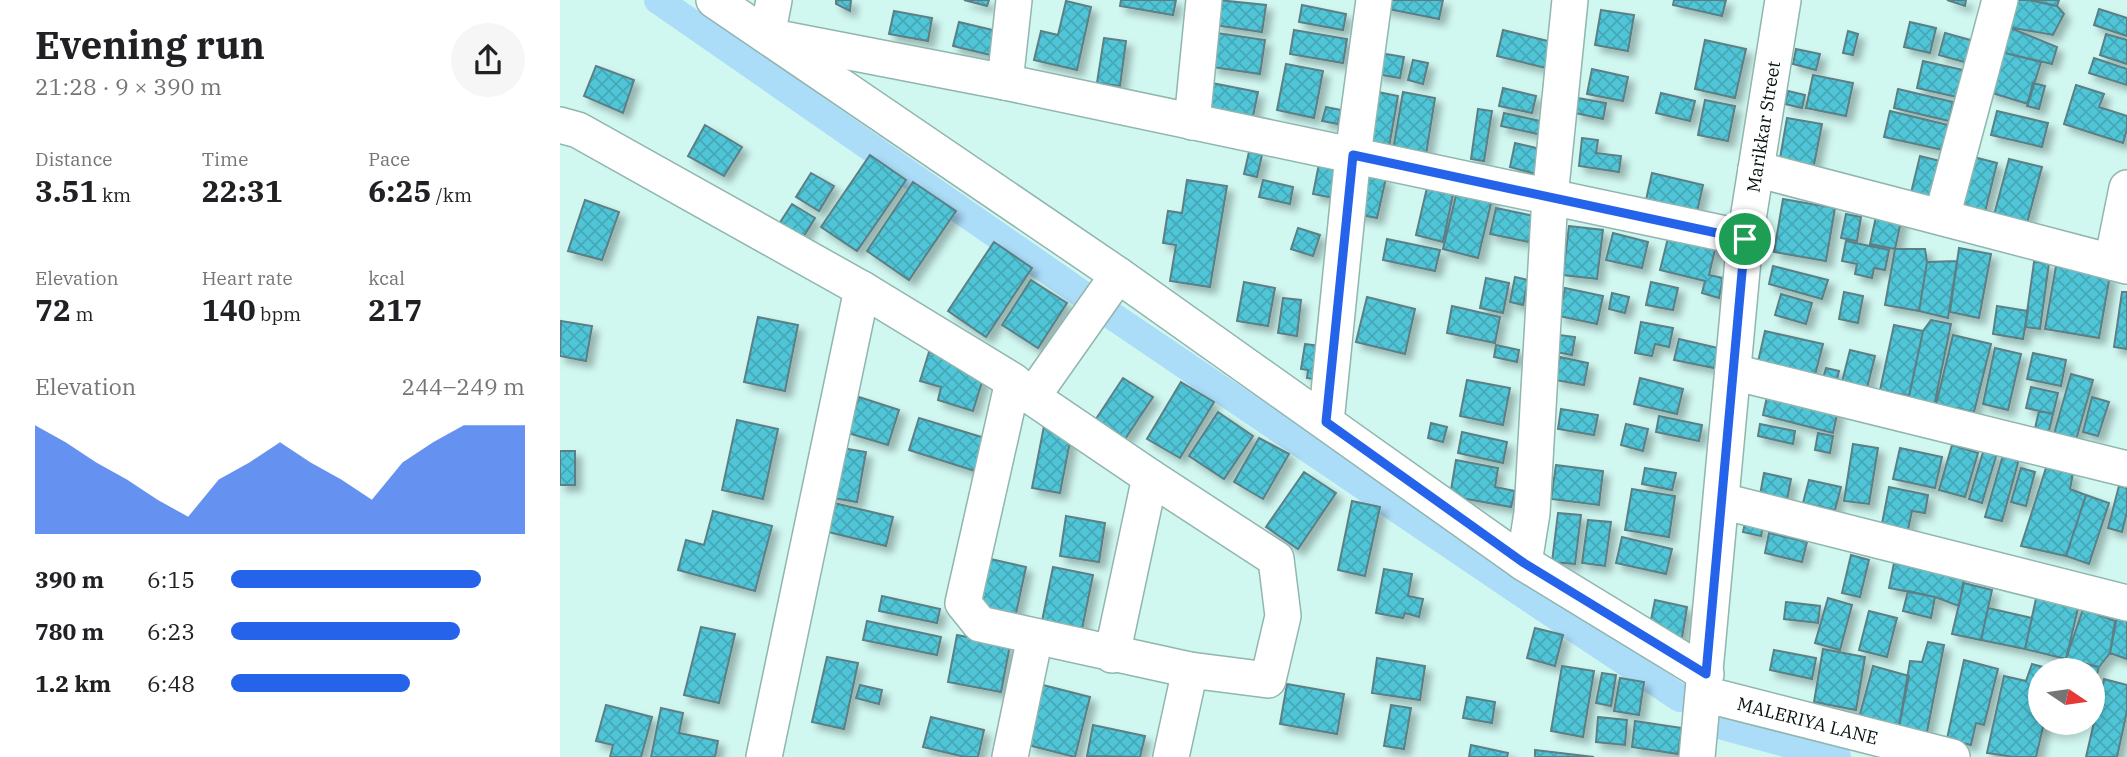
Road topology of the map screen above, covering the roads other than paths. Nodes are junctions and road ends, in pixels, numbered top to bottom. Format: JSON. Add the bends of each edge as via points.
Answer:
{"nodes":[{"id":1,"x":714,"y":0,"type":"edge"},
{"id":2,"x":775,"y":0,"type":"edge"},
{"id":3,"x":1014,"y":0,"type":"edge"},
{"id":4,"x":1204,"y":0,"type":"edge"},
{"id":5,"x":1374,"y":0,"type":"edge"},
{"id":6,"x":1570,"y":0,"type":"edge"},
{"id":7,"x":1783,"y":0,"type":"edge"},
{"id":8,"x":2000,"y":0,"type":"edge"},
{"id":9,"x":767,"y":36,"type":"junction"},
{"id":10,"x":1005,"y":82,"type":"junction"},
{"id":11,"x":1192,"y":122,"type":"junction"},
{"id":12,"x":560,"y":125,"type":"edge"},
{"id":13,"x":1353,"y":155,"type":"junction"},
{"id":14,"x":1756,"y":169,"type":"junction"},
{"id":15,"x":2127,"y":188,"type":"edge"},
{"id":16,"x":1550,"y":197,"type":"junction"},
{"id":17,"x":1942,"y":217,"type":"junction"},
{"id":18,"x":1745,"y":239,"type":"junction"},
{"id":19,"x":2119,"y":264,"type":"edge"},
{"id":20,"x":1118,"y":275,"type":"junction"},
{"id":21,"x":862,"y":289,"type":"junction"},
{"id":22,"x":1733,"y":372,"type":"junction"},
{"id":23,"x":1022,"y":389,"type":"junction"},
{"id":24,"x":1326,"y":422,"type":"junction"},
{"id":25,"x":2127,"y":469,"type":"edge"},
{"id":26,"x":1150,"y":477,"type":"junction"},
{"id":27,"x":1722,"y":501,"type":"junction"},
{"id":28,"x":1524,"y":563,"type":"junction"},
{"id":29,"x":2127,"y":603,"type":"edge"},
{"id":30,"x":1035,"y":637,"type":"junction"},
{"id":31,"x":1112,"y":654,"type":"junction"},
{"id":32,"x":1190,"y":670,"type":"junction"},
{"id":33,"x":1705,"y":684,"type":"junction"},
{"id":34,"x":1905,"y":751,"type":"edge"},
{"id":35,"x":764,"y":757,"type":"edge"},
{"id":36,"x":1010,"y":757,"type":"edge"},
{"id":37,"x":1171,"y":757,"type":"edge"},
{"id":38,"x":1697,"y":757,"type":"edge"},
{"id":39,"x":1952,"y":757,"type":"edge"}],
"edges":[{"from":1,"to":9,"type":"street","name":"MALERIYA LANE"},
{"from":2,"to":9,"type":"street"},
{"from":3,"to":10,"type":"street"},
{"from":4,"to":11,"type":"street"},
{"from":5,"to":13,"type":"street"},
{"from":6,"to":16,"type":"street"},
{"from":7,"to":14,"type":"street","name":"Marikkar Street"},
{"from":8,"to":17,"type":"street"},
{"from":9,"to":10,"type":"street"},
{"from":9,"to":20,"type":"street","name":"MALERIYA LANE"},
{"from":10,"to":11,"type":"street"},
{"from":11,"to":13,"type":"street"},
{"from":12,"to":21,"type":"street","via":[[578,130]]},
{"from":13,"to":16,"type":"street"},
{"from":13,"to":24,"type":"street"},
{"from":14,"to":17,"type":"street"},
{"from":14,"to":18,"type":"street","name":"Marikkar Street"},
{"from":15,"to":19,"type":"street"},
{"from":16,"to":18,"type":"street"},
{"from":16,"to":28,"type":"street","via":[[1532,513]]},
{"from":17,"to":19,"type":"street"},
{"from":18,"to":22,"type":"street","name":"Marikkar Street"},
{"from":20,"to":23,"type":"street"},
{"from":20,"to":24,"type":"street","name":"MALERIYA LANE"},
{"from":21,"to":23,"type":"street"},
{"from":21,"to":35,"type":"street"},
{"from":22,"to":25,"type":"street"},
{"from":22,"to":27,"type":"street","name":"Marikkar Street"},
{"from":23,"to":26,"type":"street"},
{"from":23,"to":30,"type":"street","via":[[963,603],[980,624]]},
{"from":24,"to":28,"type":"street","name":"MALERIYA LANE"},
{"from":26,"to":31,"type":"street"},
{"from":26,"to":32,"type":"street","via":[[1276,559],[1283,616],[1268,680]]},
{"from":27,"to":29,"type":"street"},
{"from":27,"to":33,"type":"street","name":"Marikkar Street"},
{"from":28,"to":33,"type":"street","name":"MALERIYA LANE"},
{"from":30,"to":31,"type":"street"},
{"from":30,"to":36,"type":"street"},
{"from":31,"to":32,"type":"street"},
{"from":32,"to":37,"type":"street"},
{"from":33,"to":34,"type":"street","name":"MALERIYA LANE"},
{"from":33,"to":38,"type":"street","name":"Marikkar Street"},
{"from":34,"to":39,"type":"street","name":"MALERIYA LANE"}]}
